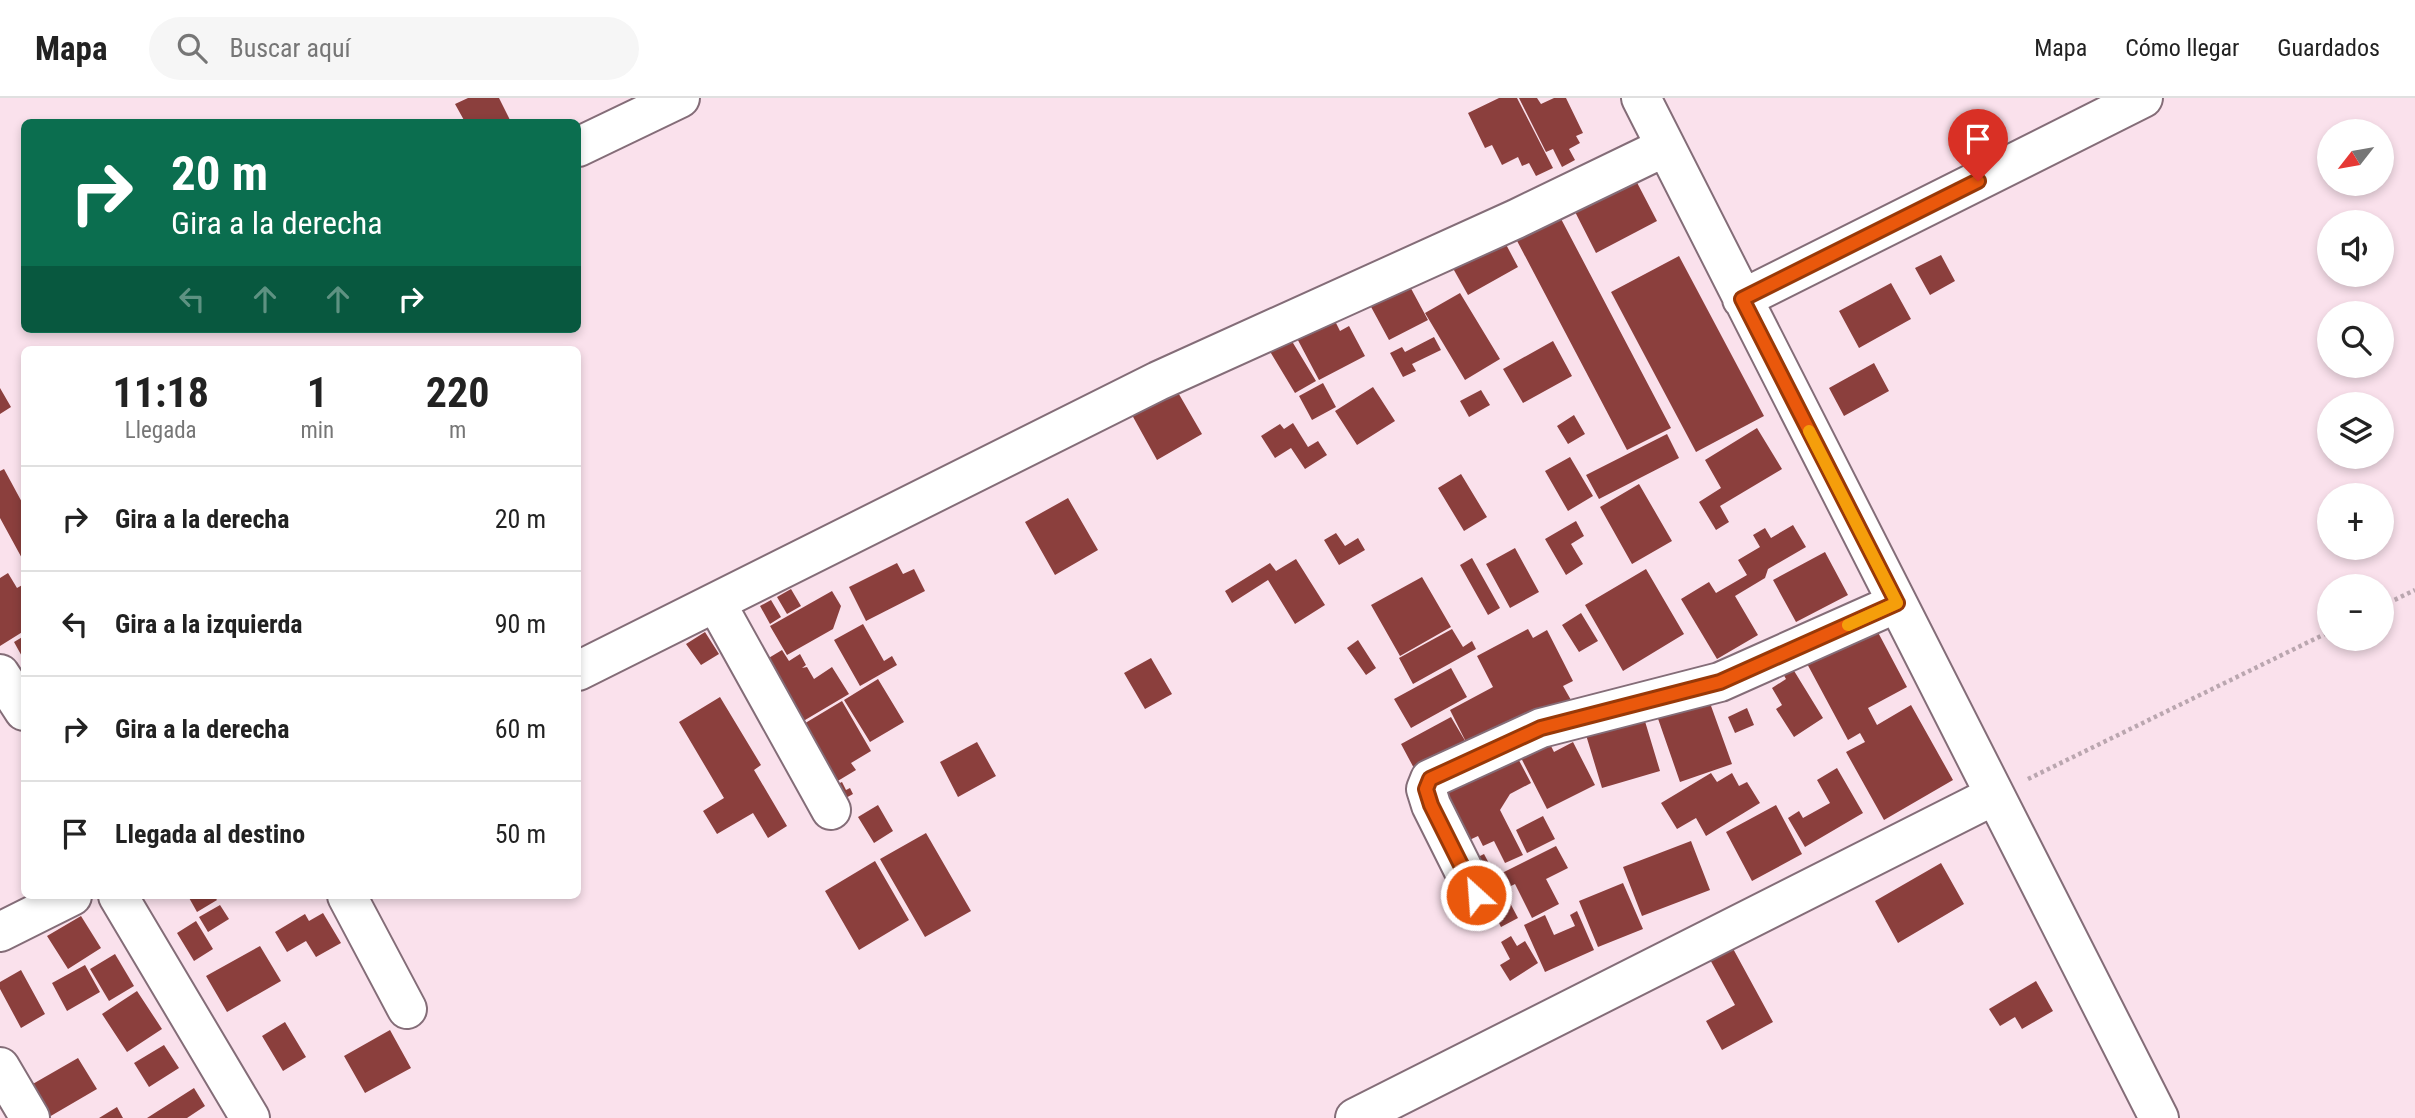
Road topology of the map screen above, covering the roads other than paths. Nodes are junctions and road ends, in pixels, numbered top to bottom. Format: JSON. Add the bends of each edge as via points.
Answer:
{"nodes":[{"id":1,"x":680,"y":98,"type":"edge"},
{"id":2,"x":1640,"y":98,"type":"edge"},
{"id":3,"x":2143,"y":98,"type":"edge"},
{"id":4,"x":581,"y":146,"type":"edge"},
{"id":5,"x":1665,"y":148,"type":"junction"},
{"id":6,"x":1742,"y":299,"type":"junction"},
{"id":7,"x":716,"y":603,"type":"junction"},
{"id":8,"x":1897,"y":603,"type":"junction"},
{"id":9,"x":581,"y":670,"type":"edge"},
{"id":10,"x":0,"y":674,"type":"edge"},
{"id":11,"x":21,"y":706,"type":"edge"},
{"id":12,"x":1993,"y":796,"type":"junction"},
{"id":13,"x":831,"y":810,"type":"dead end"},
{"id":14,"x":1476,"y":895,"type":"dead end"},
{"id":15,"x":66,"y":899,"type":"edge"},
{"id":16,"x":120,"y":899,"type":"edge"},
{"id":17,"x":349,"y":899,"type":"edge"},
{"id":18,"x":0,"y":932,"type":"edge"},
{"id":19,"x":407,"y":1009,"type":"dead end"},
{"id":20,"x":0,"y":1067,"type":"edge"},
{"id":21,"x":30,"y":1118,"type":"edge"},
{"id":22,"x":250,"y":1118,"type":"edge"},
{"id":23,"x":1355,"y":1118,"type":"edge"},
{"id":24,"x":2159,"y":1118,"type":"edge"}],
"edges":[{"from":1,"to":4,"type":"street"},
{"from":2,"to":5,"type":"street"},
{"from":3,"to":6,"type":"street"},
{"from":5,"to":6,"type":"street"},
{"from":5,"to":7,"type":"street","via":[[1158,381]]},
{"from":6,"to":8,"type":"street"},
{"from":7,"to":9,"type":"street"},
{"from":7,"to":13,"type":"street"},
{"from":8,"to":12,"type":"street"},
{"from":8,"to":14,"type":"street","via":[[1720,682],[1541,728],[1430,779],[1426,789],[1431,805]]},
{"from":10,"to":11,"type":"street"},
{"from":12,"to":23,"type":"street"},
{"from":12,"to":24,"type":"street"},
{"from":15,"to":18,"type":"street"},
{"from":16,"to":22,"type":"street"},
{"from":17,"to":19,"type":"street"},
{"from":20,"to":21,"type":"street"}]}
